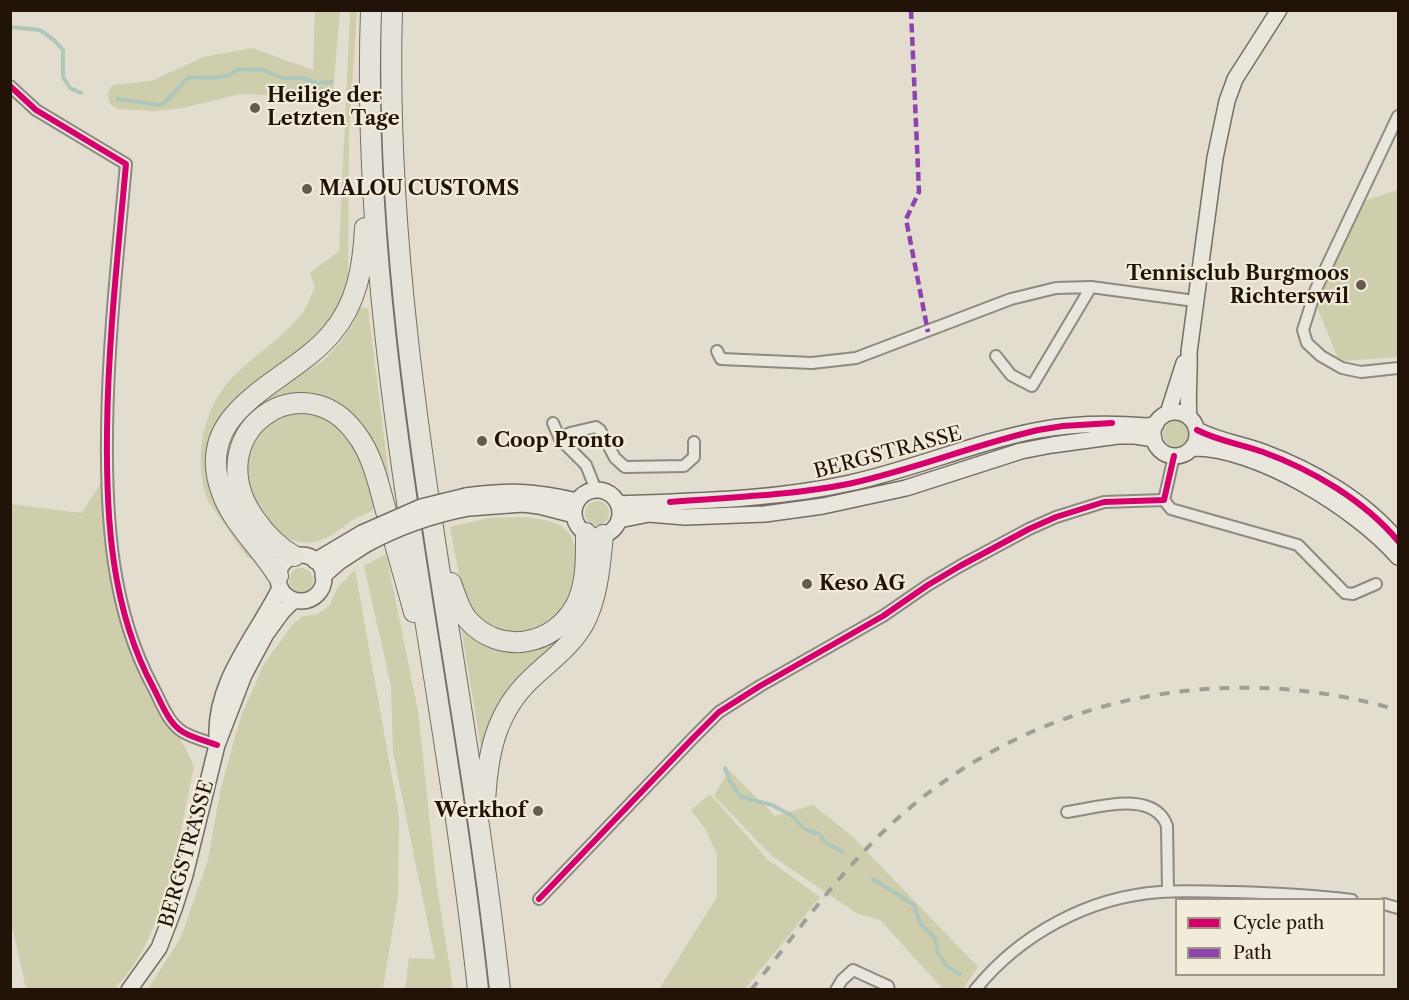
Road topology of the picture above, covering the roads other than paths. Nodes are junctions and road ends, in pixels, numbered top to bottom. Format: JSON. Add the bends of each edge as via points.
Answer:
{"nodes":[{"id":1,"x":371,"y":10,"type":"edge"},
{"id":2,"x":392,"y":10,"type":"edge"},
{"id":3,"x":1279,"y":10,"type":"edge"},
{"id":4,"x":10,"y":86,"type":"edge"},
{"id":5,"x":1398,"y":116,"type":"edge"},
{"id":6,"x":370,"y":121,"type":"junction"},
{"id":7,"x":1091,"y":287,"type":"junction"},
{"id":8,"x":1195,"y":301,"type":"junction"},
{"id":9,"x":717,"y":351,"type":"dead end"},
{"id":10,"x":1189,"y":352,"type":"junction"},
{"id":11,"x":996,"y":356,"type":"dead end"},
{"id":12,"x":1398,"y":368,"type":"edge"},
{"id":13,"x":1168,"y":413,"type":"junction"},
{"id":14,"x":553,"y":423,"type":"dead end"},
{"id":15,"x":1193,"y":424,"type":"junction"},
{"id":16,"x":1155,"y":432,"type":"junction"},
{"id":17,"x":560,"y":439,"type":"junction"},
{"id":18,"x":694,"y":442,"type":"dead end"},
{"id":19,"x":1192,"y":448,"type":"junction"},
{"id":20,"x":1174,"y":456,"type":"junction"},
{"id":21,"x":596,"y":490,"type":"junction"},
{"id":22,"x":1164,"y":500,"type":"junction"},
{"id":23,"x":575,"y":508,"type":"junction"},
{"id":24,"x":618,"y":512,"type":"junction"},
{"id":25,"x":595,"y":534,"type":"junction"},
{"id":26,"x":435,"y":537,"type":"junction"},
{"id":27,"x":363,"y":539,"type":"junction"},
{"id":28,"x":1398,"y":541,"type":"edge"},
{"id":29,"x":294,"y":556,"type":"junction"},
{"id":30,"x":1398,"y":557,"type":"edge"},
{"id":31,"x":315,"y":561,"type":"junction"},
{"id":32,"x":323,"y":576,"type":"junction"},
{"id":33,"x":279,"y":582,"type":"junction"},
{"id":34,"x":1376,"y":584,"type":"dead end"},
{"id":35,"x":294,"y":600,"type":"junction"},
{"id":36,"x":440,"y":711,"type":"junction"},
{"id":37,"x":217,"y":745,"type":"junction"},
{"id":38,"x":1067,"y":812,"type":"dead end"},
{"id":39,"x":483,"y":848,"type":"junction"},
{"id":40,"x":1168,"y":891,"type":"junction"},
{"id":41,"x":1336,"y":898,"type":"edge"},
{"id":42,"x":539,"y":899,"type":"dead end"},
{"id":43,"x":129,"y":990,"type":"edge"},
{"id":44,"x":478,"y":990,"type":"edge"},
{"id":45,"x":500,"y":990,"type":"edge"},
{"id":46,"x":836,"y":990,"type":"edge"},
{"id":47,"x":889,"y":990,"type":"edge"},
{"id":48,"x":975,"y":990,"type":"edge"}],
"edges":[{"from":1,"to":6,"type":"highway"},
{"from":2,"to":26,"type":"highway","via":[[398,249]]},
{"from":3,"to":8,"type":"main road","via":[[1235,79],[1227,101]]},
{"from":4,"to":37,"type":"street","via":[[36,110],[126,164],[107,402],[112,555],[130,633],[172,723],[182,732]]},
{"from":5,"to":12,"type":"street","via":[[1316,289],[1303,330],[1307,343],[1342,368],[1361,372]]},
{"from":6,"to":33,"type":"highway","via":[[364,251],[352,301],[325,341],[237,410],[219,442],[217,470],[224,497]]},
{"from":6,"to":36,"type":"highway","via":[[384,321]]},
{"from":7,"to":8,"type":"street"},
{"from":7,"to":9,"type":"street","via":[[1056,288],[1011,299],[855,358],[812,363],[721,359]]},
{"from":7,"to":11,"type":"street","via":[[1032,386],[1011,375]]},
{"from":8,"to":10,"type":"main road"},
{"from":10,"to":13,"type":"main road"},
{"from":10,"to":15,"type":"main road","via":[[1187,395]]},
{"from":13,"to":15,"type":"main road","via":[[1179,412]]},
{"from":13,"to":16,"type":"main road"},
{"from":14,"to":17,"type":"street"},
{"from":15,"to":19,"type":"main road","via":[[1196,442]]},
{"from":15,"to":28,"type":"main road","via":[[1217,440],[1263,452],[1317,477],[1361,506]]},
{"from":16,"to":20,"type":"main road","via":[[1160,450]]},
{"from":16,"to":24,"type":"main road","name":"BERGSTRASSE","via":[[1021,451],[906,488],[823,507],[686,517]]},
{"from":17,"to":18,"type":"street","via":[[596,427],[625,467],[684,466],[694,458]]},
{"from":17,"to":21,"type":"street","via":[[586,465]]},
{"from":19,"to":20,"type":"main road"},
{"from":19,"to":30,"type":"main road","via":[[1214,449],[1301,483],[1369,528]]},
{"from":20,"to":22,"type":"street"},
{"from":21,"to":23,"type":"main road","via":[[582,495]]},
{"from":21,"to":24,"type":"main road","via":[[609,494]]},
{"from":22,"to":34,"type":"street","via":[[1171,509],[1298,545],[1345,593],[1353,594]]},
{"from":22,"to":42,"type":"street","via":[[1104,502],[1038,525],[960,566],[719,712]]},
{"from":23,"to":25,"type":"main road","via":[[578,526]]},
{"from":23,"to":27,"type":"main road","name":"BERGSTRASSE","bridge":true,"via":[[540,492],[501,492],[468,502],[421,507]]},
{"from":24,"to":25,"type":"main road","via":[[610,532]]},
{"from":25,"to":26,"type":"highway","via":[[572,613],[545,637],[518,642],[493,638],[469,621],[459,605]]},
{"from":25,"to":39,"type":"highway","via":[[594,594],[583,624],[568,645],[519,691],[497,727],[487,766]]},
{"from":26,"to":39,"type":"highway"},
{"from":27,"to":31,"type":"main road","name":"BERGSTRASSE"},
{"from":27,"to":32,"type":"main road","name":"BERGSTRASSE"},
{"from":29,"to":31,"type":"main road"},
{"from":29,"to":33,"type":"main road","name":"BERGSTRASSE","via":[[285,562]]},
{"from":29,"to":36,"type":"highway","via":[[277,545],[252,514],[239,487],[237,466],[242,442],[257,421],[282,406],[304,404],[338,415],[367,452]]},
{"from":31,"to":32,"type":"main road"},
{"from":32,"to":35,"type":"main road","name":"BERGSTRASSE","via":[[318,594],[307,601]]},
{"from":33,"to":35,"type":"main road","via":[[288,598]]},
{"from":33,"to":37,"type":"main road","name":"BERGSTRASSE","via":[[268,613],[225,691],[218,712]]},
{"from":35,"to":37,"type":"main road","name":"BERGSTRASSE","via":[[282,612],[244,675]]},
{"from":36,"to":44,"type":"highway"},
{"from":37,"to":43,"type":"main road","name":"BERGSTRASSE","via":[[174,909],[159,948]]},
{"from":38,"to":40,"type":"street","via":[[1137,802],[1153,808],[1167,826]]},
{"from":39,"to":45,"type":"highway"},
{"from":40,"to":41,"type":"street"},
{"from":40,"to":48,"type":"street","via":[[1097,905],[1073,914],[1028,940]]},
{"from":46,"to":47,"type":"street","via":[[853,970],[888,986]]}]}
